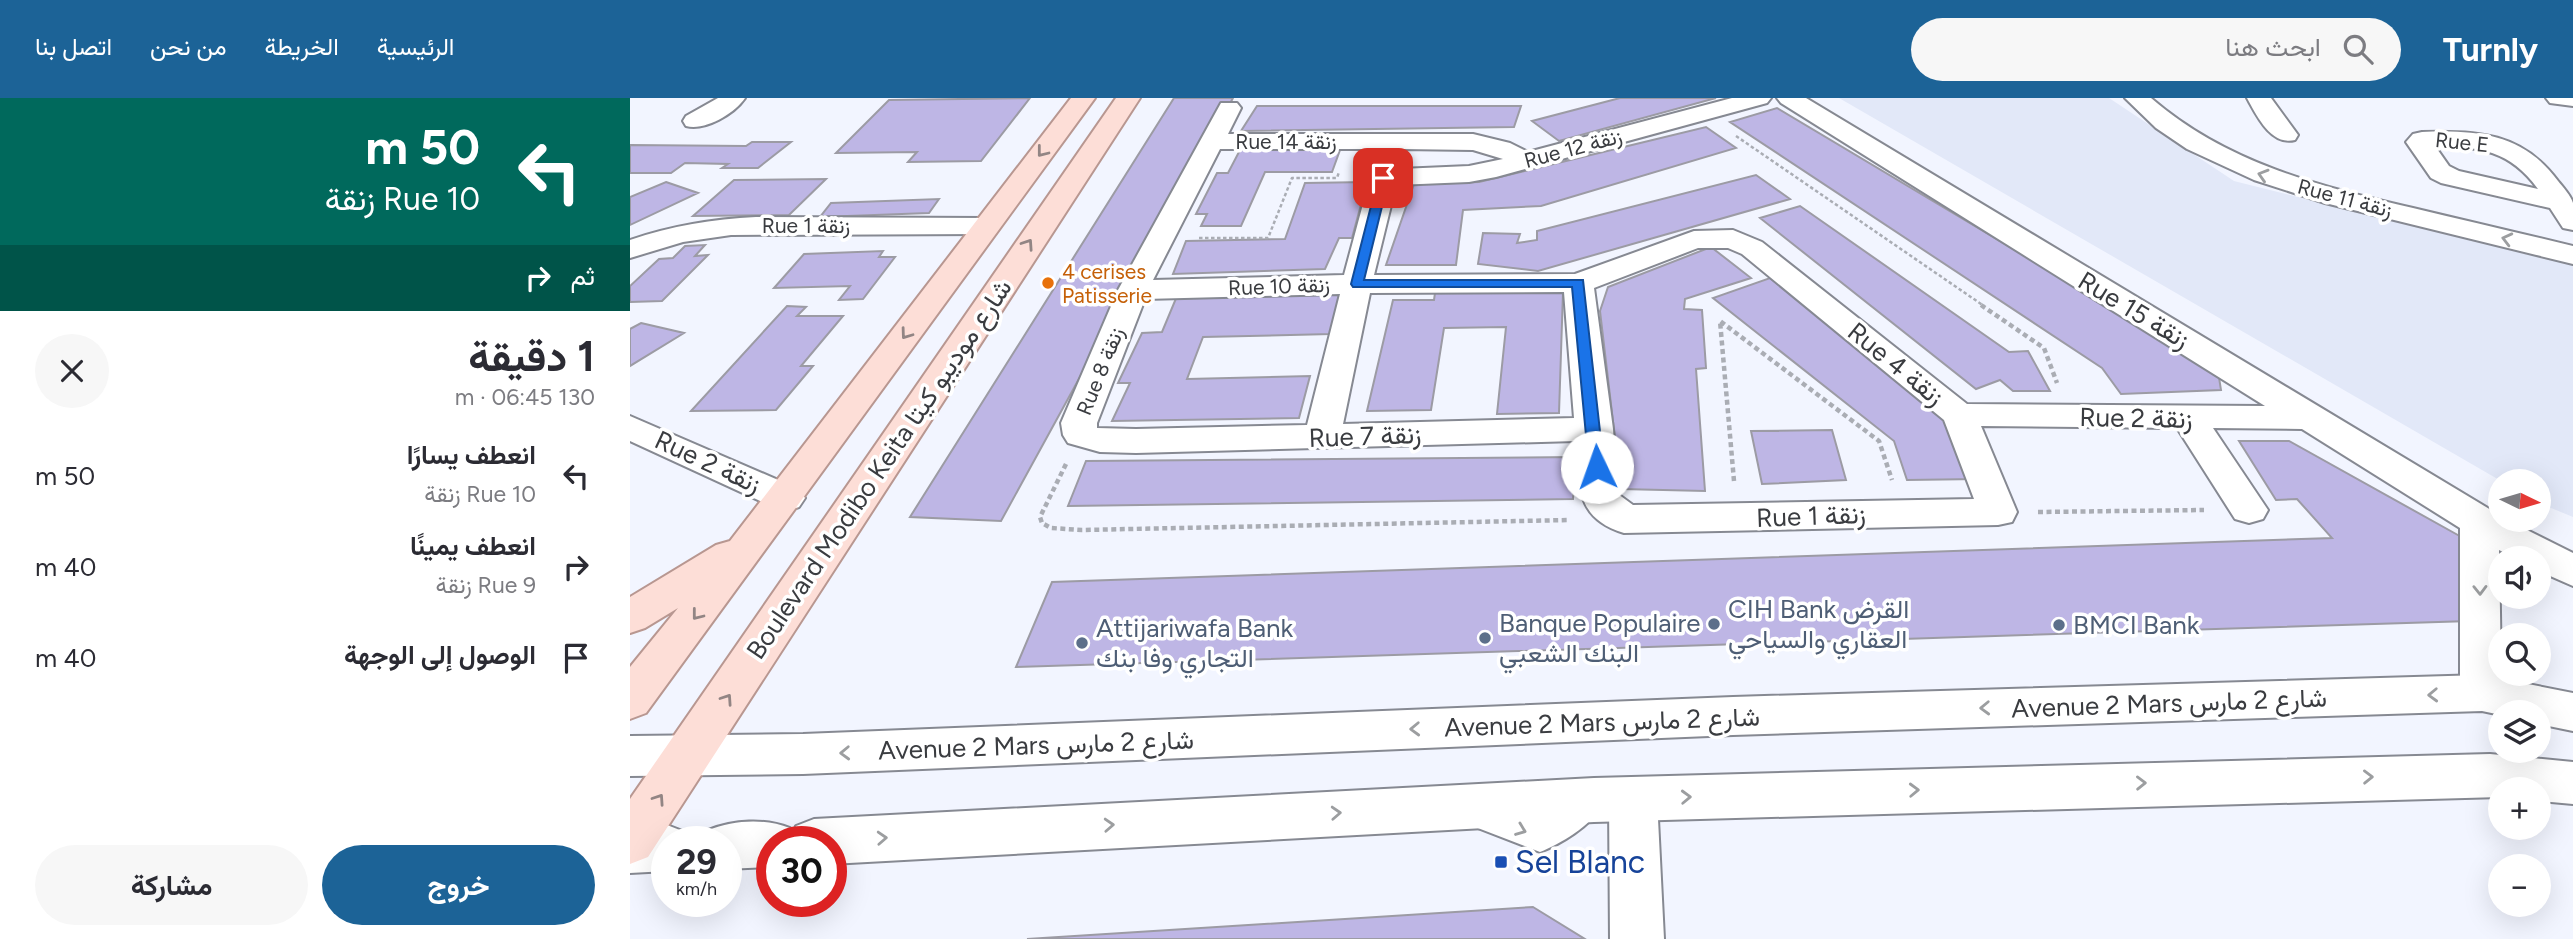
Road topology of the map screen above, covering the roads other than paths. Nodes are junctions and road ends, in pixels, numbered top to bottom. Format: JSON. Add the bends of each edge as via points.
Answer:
{"nodes":[{"id":1,"x":733,"y":98,"type":"edge"},
{"id":2,"x":1083,"y":98,"type":"edge"},
{"id":3,"x":1128,"y":98,"type":"edge"},
{"id":4,"x":1759,"y":98,"type":"edge"},
{"id":5,"x":1790,"y":98,"type":"edge"},
{"id":6,"x":2137,"y":98,"type":"edge"},
{"id":7,"x":2259,"y":98,"type":"edge"},
{"id":8,"x":2558,"y":98,"type":"edge"},
{"id":9,"x":2573,"y":99,"type":"edge"},
{"id":10,"x":1228,"y":108,"type":"dead end"},
{"id":11,"x":695,"y":121,"type":"dead end"},
{"id":12,"x":2286,"y":135,"type":"dead end"},
{"id":13,"x":1212,"y":141,"type":"junction"},
{"id":14,"x":1395,"y":141,"type":"junction"},
{"id":15,"x":1525,"y":161,"type":"junction"},
{"id":16,"x":1383,"y":178,"type":"junction"},
{"id":17,"x":985,"y":226,"type":"junction"},
{"id":18,"x":1752,"y":248,"type":"joint"},
{"id":19,"x":630,"y":249,"type":"edge"},
{"id":20,"x":2573,"y":255,"type":"edge"},
{"id":21,"x":1578,"y":283,"type":"junction"},
{"id":22,"x":1357,"y":284,"type":"junction"},
{"id":23,"x":1132,"y":290,"type":"junction"},
{"id":24,"x":1959,"y":415,"type":"junction"},
{"id":25,"x":2189,"y":418,"type":"junction"},
{"id":26,"x":2312,"y":418,"type":"junction"},
{"id":27,"x":630,"y":427,"type":"edge"},
{"id":28,"x":1595,"y":429,"type":"junction"},
{"id":29,"x":1322,"y":437,"type":"junction"},
{"id":30,"x":1136,"y":441,"type":"joint"},
{"id":31,"x":786,"y":498,"type":"junction"},
{"id":32,"x":2249,"y":510,"type":"road end"},
{"id":33,"x":1998,"y":512,"type":"joint"},
{"id":34,"x":2479,"y":522,"type":"junction"},
{"id":35,"x":758,"y":536,"type":"junction"},
{"id":36,"x":2573,"y":571,"type":"edge"},
{"id":37,"x":630,"y":617,"type":"edge"},
{"id":38,"x":2482,"y":693,"type":"junction"},
{"id":39,"x":630,"y":700,"type":"edge"},
{"id":40,"x":2573,"y":712,"type":"edge"},
{"id":41,"x":630,"y":756,"type":"edge"},
{"id":42,"x":689,"y":756,"type":"junction"},
{"id":43,"x":2573,"y":783,"type":"edge"},
{"id":44,"x":1613,"y":799,"type":"junction"},
{"id":45,"x":847,"y":840,"type":"edge"},
{"id":46,"x":630,"y":841,"type":"edge"},
{"id":47,"x":651,"y":849,"type":"edge"},
{"id":48,"x":630,"y":850,"type":"edge"},
{"id":49,"x":1637,"y":939,"type":"edge"}],
"edges":[{"from":1,"to":11,"type":"street"},
{"from":2,"to":17,"type":"main road","name":"Boulevard Modibo Keita شارع موديبو كيتا","one_way":true},
{"from":42,"to":3,"type":"main road","name":"Boulevard Modibo Keita شارع موديبو كيتا","one_way":true},
{"from":4,"to":15,"type":"street","name":"Rue 12 زنقة"},
{"from":5,"to":26,"type":"street","name":"Rue 15 زنقة"},
{"from":20,"to":6,"type":"street","name":"Rue 11 زنقة","one_way":true,"via":[[2337,198],[2249,171],[2195,143]]},
{"from":7,"to":12,"type":"street"},
{"from":8,"to":9,"type":"street"},
{"from":10,"to":13,"type":"street","name":"Rue 8 زنقة"},
{"from":13,"to":14,"type":"street","name":"Rue 14 زنقة"},
{"from":13,"to":23,"type":"street","name":"Rue 8 زنقة"},
{"from":14,"to":15,"type":"street","name":"Rue 14 زنقة","via":[[1472,142],[1501,148]]},
{"from":14,"to":16,"type":"street"},
{"from":15,"to":16,"type":"street","name":"Rue 12 زنقة","via":[[1469,174]]},
{"from":16,"to":22,"type":"street"},
{"from":17,"to":19,"type":"street","name":"Rue 1 زنقة","via":[[708,227]]},
{"from":17,"to":31,"type":"main road","name":"Boulevard Modibo Keita شارع موديبو كيتا","one_way":true},
{"from":18,"to":21,"type":"street","name":"Rue 10 زنقة","via":[[1733,239],[1694,240]]},
{"from":18,"to":24,"type":"street","name":"Rue 4 زنقة"},
{"from":21,"to":22,"type":"street","name":"Rue 10 زنقة"},
{"from":21,"to":28,"type":"street"},
{"from":22,"to":23,"type":"street","name":"Rue 10 زنقة"},
{"from":22,"to":29,"type":"street"},
{"from":23,"to":30,"type":"street","name":"Rue 8 زنقة","via":[[1079,423],[1081,435]]},
{"from":24,"to":25,"type":"street","name":"Rue 2 زنقة"},
{"from":24,"to":33,"type":"street","name":"Rue 4 زنقة"},
{"from":25,"to":26,"type":"street","name":"Rue 2 زنقة"},
{"from":25,"to":32,"type":"street"},
{"from":26,"to":34,"type":"street","name":"Rue 15 زنقة"},
{"from":27,"to":31,"type":"street","name":"Rue 2 زنقة"},
{"from":28,"to":29,"type":"street","name":"Rue 7 زنقة"},
{"from":28,"to":33,"type":"street","name":"Rue 1 زنقة","via":[[1600,499],[1624,519]]},
{"from":29,"to":30,"type":"street","name":"Rue 7 زنقة"},
{"from":31,"to":35,"type":"main road","name":"Boulevard Modibo Keita شارع موديبو كيتا"},
{"from":34,"to":36,"type":"street","name":"Rue 15 زنقة"},
{"from":34,"to":38,"type":"street","one_way":true},
{"from":35,"to":37,"type":"main road"},
{"from":35,"to":39,"type":"main road","name":"Boulevard Modibo Keita شارع موديبو كيتا","one_way":true},
{"from":38,"to":40,"type":"street","name":"Avenue 2 Mars شارع 2 مارس"},
{"from":38,"to":42,"type":"street","name":"Avenue 2 Mars شارع 2 مارس","one_way":true},
{"from":41,"to":42,"type":"street","name":"Avenue 2 Mars شارع 2 مارس"},
{"from":46,"to":42,"type":"main road","name":"Boulevard Modibo Keita شارع موديبو كيتا","one_way":true},
{"from":44,"to":43,"type":"street","one_way":true,"via":[[2490,775]]},
{"from":45,"to":44,"type":"street","one_way":true},
{"from":44,"to":49,"type":"street"},
{"from":47,"to":48,"type":"street"}]}
